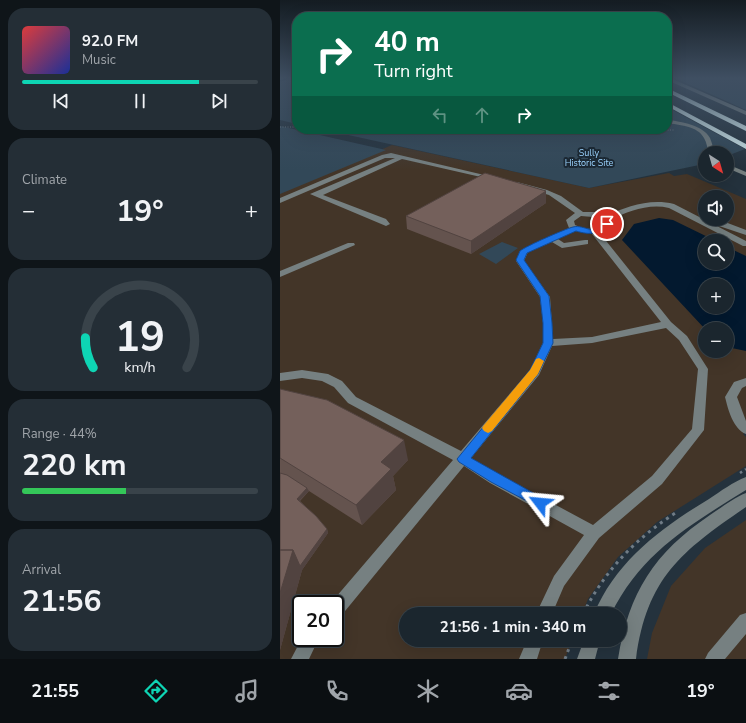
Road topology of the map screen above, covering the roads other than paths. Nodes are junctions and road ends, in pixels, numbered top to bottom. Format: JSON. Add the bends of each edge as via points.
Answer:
{"nodes":[{"id":1,"x":676,"y":109,"type":"edge"},
{"id":2,"x":684,"y":109,"type":"edge"},
{"id":3,"x":705,"y":109,"type":"edge"},
{"id":4,"x":717,"y":109,"type":"edge"},
{"id":5,"x":736,"y":109,"type":"edge"},
{"id":6,"x":746,"y":113,"type":"edge"},
{"id":7,"x":672,"y":122,"type":"edge"},
{"id":8,"x":746,"y":122,"type":"edge"},
{"id":9,"x":746,"y":129,"type":"edge"},
{"id":10,"x":746,"y":140,"type":"edge"},
{"id":11,"x":709,"y":146,"type":"edge"},
{"id":12,"x":746,"y":147,"type":"edge"},
{"id":13,"x":402,"y":157,"type":"junction"},
{"id":14,"x":734,"y":169,"type":"edge"},
{"id":15,"x":746,"y":174,"type":"edge"},
{"id":16,"x":306,"y":190,"type":"junction"},
{"id":17,"x":317,"y":195,"type":"junction"},
{"id":18,"x":280,"y":201,"type":"edge"},
{"id":19,"x":638,"y":206,"type":"junction"},
{"id":20,"x":698,"y":212,"type":"edge"},
{"id":21,"x":581,"y":214,"type":"junction"},
{"id":22,"x":604,"y":218,"type":"junction"},
{"id":23,"x":386,"y":224,"type":"dead end"},
{"id":24,"x":722,"y":226,"type":"edge"},
{"id":25,"x":575,"y":228,"type":"junction"},
{"id":26,"x":594,"y":231,"type":"junction"},
{"id":27,"x":730,"y":231,"type":"junction"},
{"id":28,"x":746,"y":233,"type":"edge"},
{"id":29,"x":552,"y":238,"type":"junction"},
{"id":30,"x":585,"y":242,"type":"dead end"},
{"id":31,"x":746,"y":244,"type":"edge"},
{"id":32,"x":351,"y":245,"type":"dead end"},
{"id":33,"x":280,"y":274,"type":"edge"},
{"id":34,"x":668,"y":324,"type":"junction"},
{"id":35,"x":548,"y":343,"type":"junction"},
{"id":36,"x":280,"y":377,"type":"edge"},
{"id":37,"x":746,"y":382,"type":"edge"},
{"id":38,"x":746,"y":429,"type":"edge"},
{"id":39,"x":463,"y":459,"type":"junction"},
{"id":40,"x":746,"y":483,"type":"edge"},
{"id":41,"x":746,"y":499,"type":"edge"},
{"id":42,"x":594,"y":533,"type":"junction"},
{"id":43,"x":344,"y":599,"type":"edge"},
{"id":44,"x":547,"y":607,"type":"edge"},
{"id":45,"x":606,"y":607,"type":"edge"},
{"id":46,"x":746,"y":621,"type":"edge"},
{"id":47,"x":306,"y":647,"type":"edge"},
{"id":48,"x":532,"y":647,"type":"edge"},
{"id":49,"x":590,"y":647,"type":"edge"},
{"id":50,"x":300,"y":659,"type":"edge"},
{"id":51,"x":528,"y":659,"type":"edge"},
{"id":52,"x":586,"y":659,"type":"edge"},
{"id":53,"x":627,"y":659,"type":"edge"},
{"id":54,"x":714,"y":659,"type":"edge"}],
"edges":[{"from":1,"to":12,"type":"highway"},
{"from":2,"to":10,"type":"highway"},
{"from":3,"to":9,"type":"highway"},
{"from":4,"to":8,"type":"highway"},
{"from":5,"to":6,"type":"street"},
{"from":7,"to":11,"type":"street","via":[[703,133],[708,138]]},
{"from":13,"to":16,"type":"street","via":[[384,156]]},
{"from":13,"to":17,"type":"street"},
{"from":13,"to":21,"type":"street","via":[[546,190],[557,195]]},
{"from":14,"to":15,"type":"street"},
{"from":16,"to":17,"type":"street"},
{"from":16,"to":18,"type":"street"},
{"from":17,"to":23,"type":"street"},
{"from":19,"to":20,"type":"street","via":[[640,202],[649,200],[671,200]]},
{"from":19,"to":22,"type":"street"},
{"from":19,"to":27,"type":"street","via":[[671,206]]},
{"from":21,"to":22,"type":"street"},
{"from":21,"to":25,"type":"street","via":[[570,220]]},
{"from":22,"to":26,"type":"street","via":[[606,226]]},
{"from":24,"to":27,"type":"street"},
{"from":25,"to":26,"type":"street"},
{"from":25,"to":29,"type":"street"},
{"from":26,"to":34,"type":"street"},
{"from":27,"to":28,"type":"street"},
{"from":27,"to":31,"type":"street"},
{"from":29,"to":30,"type":"street","via":[[562,246]]},
{"from":29,"to":35,"type":"street","via":[[524,251],[520,260],[545,296]]},
{"from":32,"to":33,"type":"street"},
{"from":34,"to":35,"type":"street","via":[[592,340]]},
{"from":34,"to":42,"type":"street","via":[[683,338],[703,369],[698,430],[657,480]]},
{"from":35,"to":39,"type":"street","via":[[535,372]]},
{"from":36,"to":39,"type":"street","via":[[302,374],[324,377],[338,384],[352,400]]},
{"from":37,"to":38,"type":"street","via":[[738,385],[731,397],[740,424]]},
{"from":39,"to":42,"type":"street"},
{"from":39,"to":43,"type":"street"},
{"from":40,"to":45,"type":"street","via":[[670,531],[645,551],[627,570]]},
{"from":41,"to":53,"type":"street","via":[[693,536],[661,568],[647,591],[637,615]]},
{"from":42,"to":44,"type":"street","via":[[559,582]]},
{"from":46,"to":54,"type":"street"},
{"from":47,"to":50,"type":"street"},
{"from":48,"to":51,"type":"street"},
{"from":49,"to":52,"type":"street"}]}
